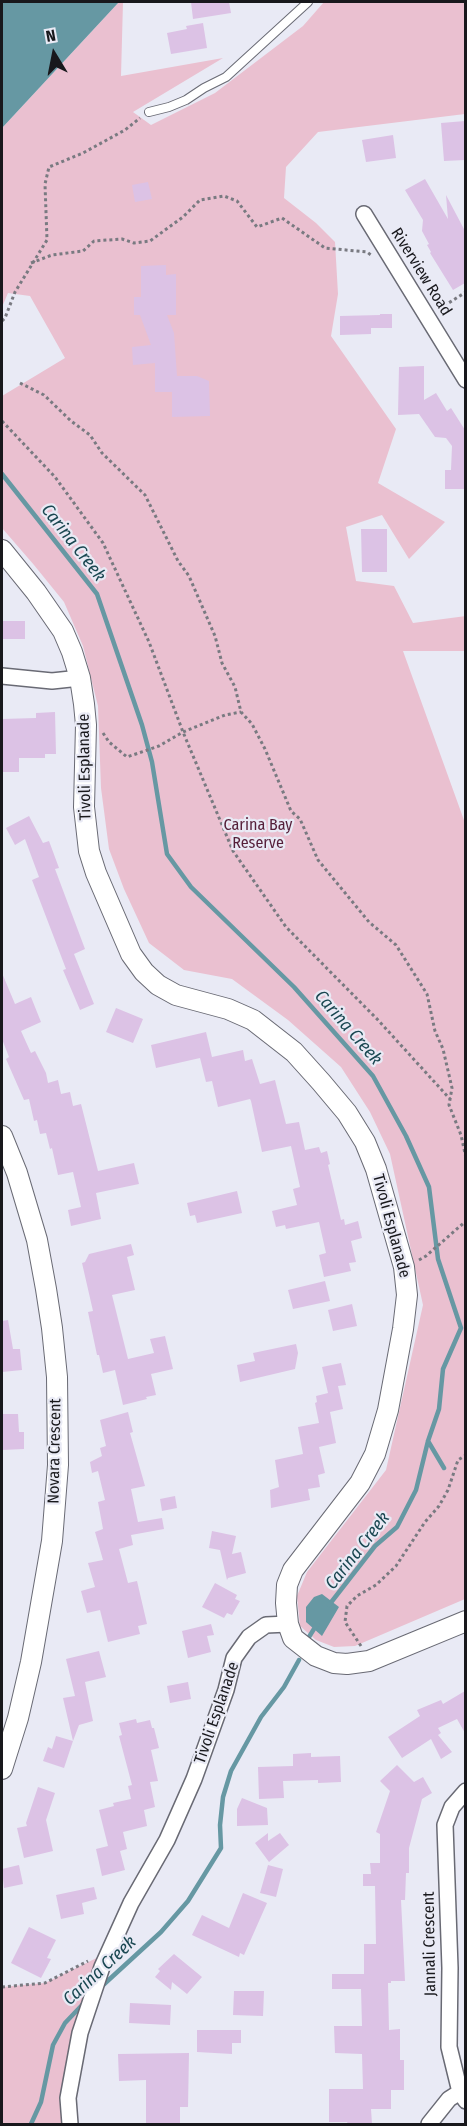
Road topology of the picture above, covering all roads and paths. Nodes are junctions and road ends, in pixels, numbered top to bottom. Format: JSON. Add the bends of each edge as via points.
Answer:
{"nodes":[{"id":1,"x":308,"y":2,"type":"edge"},
{"id":2,"x":149,"y":112,"type":"joint"},
{"id":3,"x":364,"y":214,"type":"dead end"},
{"id":4,"x":31,"y":263,"type":"junction"},
{"id":5,"x":393,"y":263,"type":"junction"},
{"id":6,"x":465,"y":292,"type":"edge"},
{"id":7,"x":427,"y":316,"type":"junction"},
{"id":8,"x":2,"y":321,"type":"edge"},
{"id":9,"x":465,"y":380,"type":"edge"},
{"id":10,"x":21,"y":383,"type":"dead end"},
{"id":11,"x":2,"y":421,"type":"edge"},
{"id":12,"x":2,"y":550,"type":"edge"},
{"id":13,"x":2,"y":676,"type":"edge"},
{"id":14,"x":80,"y":678,"type":"junction"},
{"id":15,"x":241,"y":712,"type":"junction"},
{"id":16,"x":86,"y":725,"type":"junction"},
{"id":17,"x":183,"y":732,"type":"junction"},
{"id":18,"x":450,"y":1099,"type":"junction"},
{"id":19,"x":2,"y":1136,"type":"edge"},
{"id":20,"x":465,"y":1158,"type":"edge"},
{"id":21,"x":465,"y":1221,"type":"edge"},
{"id":22,"x":426,"y":1256,"type":"dead end"},
{"id":23,"x":465,"y":1455,"type":"edge"},
{"id":24,"x":465,"y":1621,"type":"edge"},
{"id":25,"x":288,"y":1624,"type":"junction"},
{"id":26,"x":357,"y":1639,"type":"dead end"},
{"id":27,"x":2,"y":1769,"type":"edge"},
{"id":28,"x":465,"y":1791,"type":"edge"},
{"id":29,"x":109,"y":1952,"type":"junction"},
{"id":30,"x":2,"y":1988,"type":"edge"},
{"id":31,"x":462,"y":2096,"type":"edge"},
{"id":32,"x":70,"y":2124,"type":"edge"},
{"id":33,"x":429,"y":2124,"type":"edge"}],
"edges":[{"from":1,"to":2,"type":"lane","via":[[226,77],[186,100]]},
{"from":2,"to":4,"type":"path","via":[[125,130],[49,167],[45,184],[47,240]]},
{"from":3,"to":5,"type":"street","name":"Riverview Road"},
{"from":4,"to":5,"type":"path","via":[[52,255],[83,251],[94,241],[150,241],[183,218],[200,200],[224,196],[237,201],[257,227],[282,218],[325,248],[367,252]]},
{"from":4,"to":8,"type":"path"},
{"from":5,"to":7,"type":"street","name":"Riverview Road"},
{"from":6,"to":7,"type":"path"},
{"from":7,"to":9,"type":"street","name":"Riverview Road"},
{"from":10,"to":15,"type":"path","via":[[45,395],[90,435],[102,453],[145,495],[189,576],[215,636],[222,663],[236,687]]},
{"from":11,"to":17,"type":"path","via":[[55,477],[103,543],[149,642]]},
{"from":12,"to":14,"type":"street","name":"Tivoli Esplanade","via":[[63,631]]},
{"from":13,"to":14,"type":"street","via":[[52,681]]},
{"from":14,"to":16,"type":"street","name":"Tivoli Esplanade"},
{"from":15,"to":17,"type":"path"},
{"from":15,"to":18,"type":"path","via":[[266,749],[291,811],[300,819],[318,860],[369,922],[396,945],[427,994],[452,1088]]},
{"from":16,"to":17,"type":"path","via":[[102,733],[127,756],[159,746]]},
{"from":16,"to":25,"type":"street","name":"Tivoli Esplanade","via":[[84,807],[89,851],[130,954],[158,985],[253,1020],[294,1052],[321,1082],[365,1142],[404,1267],[404,1329],[375,1454],[360,1483],[293,1570],[287,1585]]},
{"from":17,"to":18,"type":"path","via":[[233,850],[286,927]]},
{"from":18,"to":20,"type":"path"},
{"from":19,"to":27,"type":"street","name":"Novara Crescent","via":[[37,1240],[46,1288],[57,1377],[58,1465],[52,1541],[31,1662]]},
{"from":21,"to":22,"type":"path"},
{"from":23,"to":26,"type":"path","via":[[458,1460],[439,1506],[396,1566],[347,1606],[345,1622]]},
{"from":24,"to":25,"type":"street","via":[[369,1661],[346,1664],[334,1663],[305,1649],[293,1638]]},
{"from":25,"to":29,"type":"street","name":"Tivoli Esplanade","via":[[266,1625],[249,1636],[234,1658],[194,1779]]},
{"from":28,"to":31,"type":"street","name":"Jannali Crescent","via":[[452,1807],[445,1825],[449,2047]]},
{"from":29,"to":30,"type":"path","via":[[45,1983]]},
{"from":29,"to":32,"type":"street","name":"Tivoli Esplanade","via":[[80,2033],[68,2098]]},
{"from":31,"to":33,"type":"street","via":[[449,2099]]}]}
